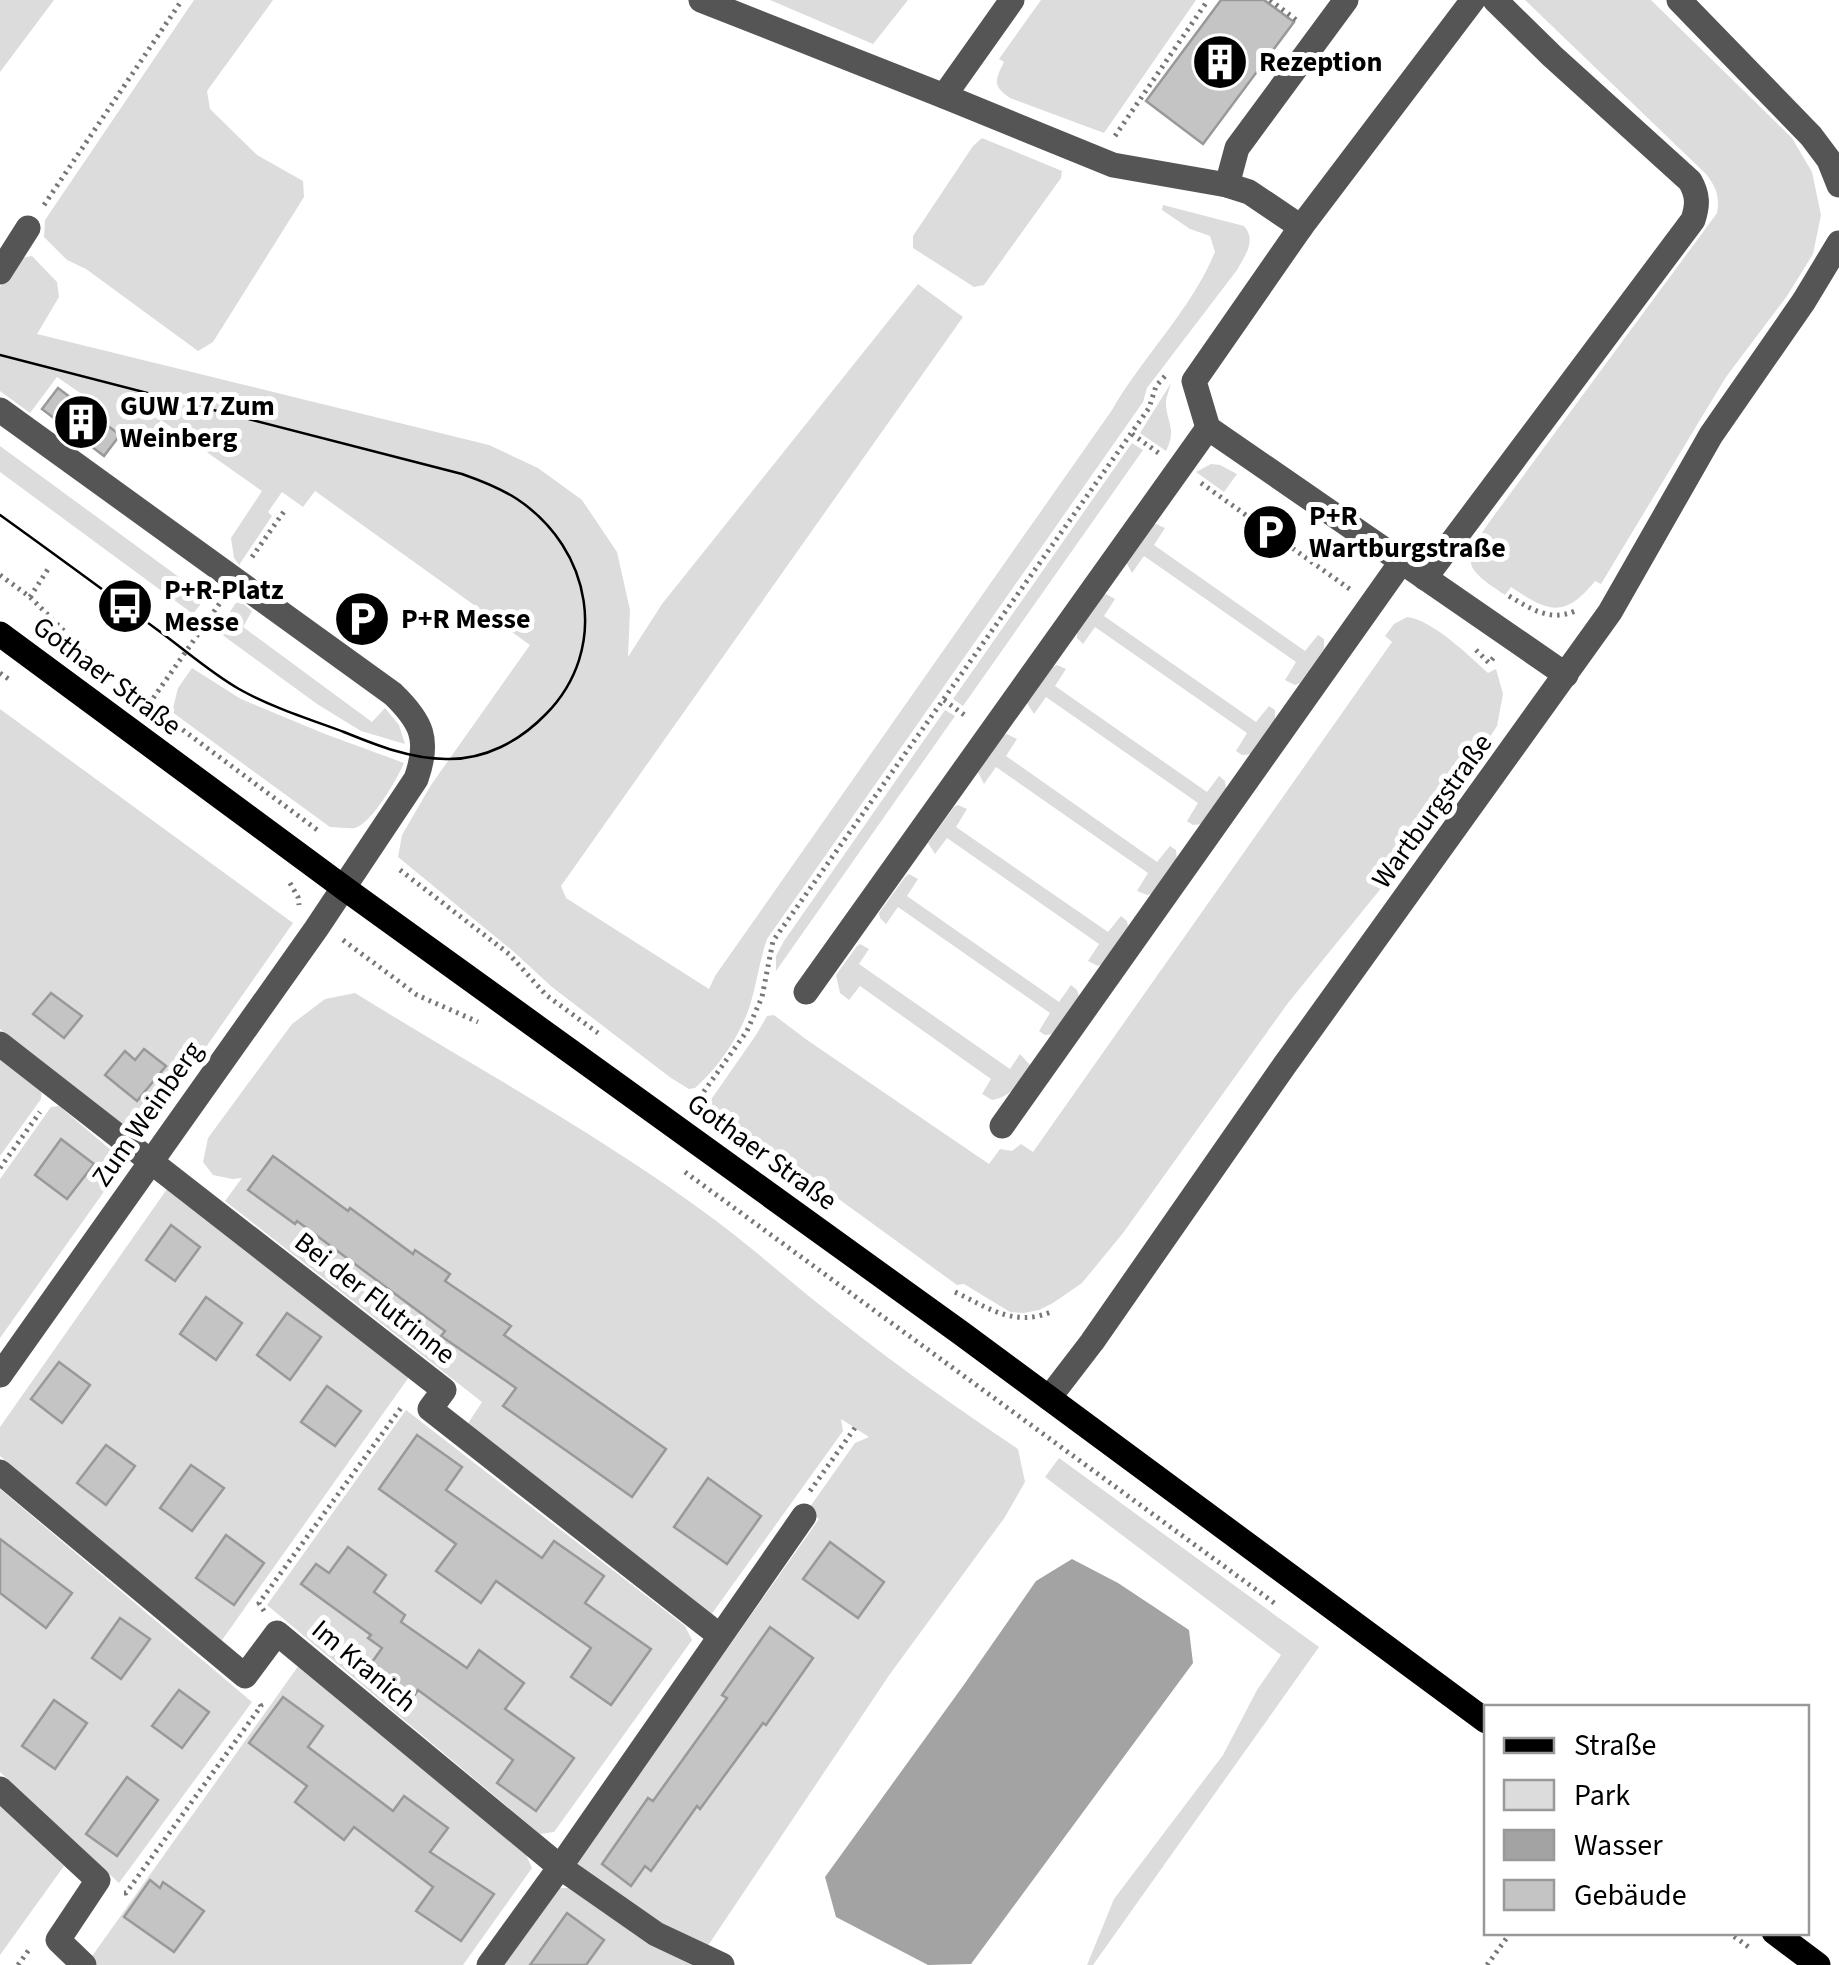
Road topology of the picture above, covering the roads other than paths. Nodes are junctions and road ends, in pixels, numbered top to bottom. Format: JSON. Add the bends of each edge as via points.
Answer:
{"nodes":[{"id":1,"x":701,"y":0,"type":"edge"},
{"id":2,"x":1012,"y":0,"type":"edge"},
{"id":3,"x":1346,"y":0,"type":"edge"},
{"id":4,"x":1473,"y":0,"type":"edge"},
{"id":5,"x":1495,"y":0,"type":"edge"},
{"id":6,"x":1678,"y":0,"type":"edge"},
{"id":7,"x":944,"y":96,"type":"junction"},
{"id":8,"x":1839,"y":184,"type":"edge"},
{"id":9,"x":1227,"y":185,"type":"junction"},
{"id":10,"x":1300,"y":227,"type":"junction"},
{"id":11,"x":28,"y":228,"type":"road end"},
{"id":12,"x":1839,"y":243,"type":"edge"},
{"id":13,"x":0,"y":272,"type":"edge"},
{"id":14,"x":0,"y":410,"type":"edge"},
{"id":15,"x":1208,"y":428,"type":"junction"},
{"id":16,"x":1402,"y":561,"type":"junction"},
{"id":17,"x":1425,"y":578,"type":"junction"},
{"id":18,"x":0,"y":634,"type":"edge"},
{"id":19,"x":1566,"y":675,"type":"junction"},
{"id":20,"x":344,"y":888,"type":"junction"},
{"id":21,"x":806,"y":992,"type":"dead end"},
{"id":22,"x":0,"y":1044,"type":"edge"},
{"id":23,"x":1002,"y":1126,"type":"dead end"},
{"id":24,"x":150,"y":1160,"type":"junction"},
{"id":25,"x":0,"y":1375,"type":"edge"},
{"id":26,"x":1049,"y":1398,"type":"junction"},
{"id":27,"x":0,"y":1472,"type":"edge"},
{"id":28,"x":804,"y":1516,"type":"road end"},
{"id":29,"x":720,"y":1636,"type":"junction"},
{"id":30,"x":1484,"y":1721,"type":"edge"},
{"id":31,"x":0,"y":1788,"type":"edge"},
{"id":32,"x":560,"y":1867,"type":"junction"},
{"id":33,"x":1778,"y":1935,"type":"edge"},
{"id":34,"x":84,"y":1965,"type":"edge"},
{"id":35,"x":490,"y":1965,"type":"edge"},
{"id":36,"x":722,"y":1965,"type":"edge"},
{"id":37,"x":1818,"y":1965,"type":"edge"}],
"edges":[{"from":1,"to":7,"type":"street"},
{"from":2,"to":7,"type":"street"},
{"from":3,"to":9,"type":"street","via":[[1237,148]]},
{"from":4,"to":10,"type":"street"},
{"from":5,"to":17,"type":"street","via":[[1690,181],[1698,207]]},
{"from":6,"to":8,"type":"street","via":[[1811,136]]},
{"from":7,"to":9,"type":"street","via":[[1112,165]]},
{"from":9,"to":10,"type":"street"},
{"from":10,"to":15,"type":"street","via":[[1194,381]]},
{"from":11,"to":13,"type":"street"},
{"from":12,"to":19,"type":"street","name":"Wartburgstraße","via":[[1711,434],[1610,612]]},
{"from":14,"to":20,"type":"street","name":"Zum Weinberg","via":[[410,711],[424,758]]},
{"from":15,"to":16,"type":"street"},
{"from":15,"to":21,"type":"street"},
{"from":16,"to":17,"type":"street"},
{"from":16,"to":23,"type":"street"},
{"from":17,"to":19,"type":"street"},
{"from":18,"to":20,"type":"main road","name":"Gothaer Straße"},
{"from":19,"to":26,"type":"street","name":"Wartburgstraße"},
{"from":20,"to":24,"type":"street","name":"Zum Weinberg"},
{"from":20,"to":26,"type":"main road","name":"Gothaer Straße"},
{"from":22,"to":24,"type":"street"},
{"from":24,"to":25,"type":"street","name":"Zum Weinberg"},
{"from":24,"to":29,"type":"street","name":"Bei der Flutrinne","via":[[444,1390],[430,1409]]},
{"from":26,"to":30,"type":"main road","name":"Gothaer Straße"},
{"from":27,"to":32,"type":"street","name":"Im Kranich","via":[[245,1676],[277,1633]]},
{"from":28,"to":29,"type":"street"},
{"from":29,"to":32,"type":"street"},
{"from":31,"to":34,"type":"street","via":[[98,1880],[58,1940]]},
{"from":32,"to":35,"type":"street"},
{"from":32,"to":36,"type":"street","name":"Im Kranich","via":[[656,1934]]},
{"from":33,"to":37,"type":"main road"}]}
